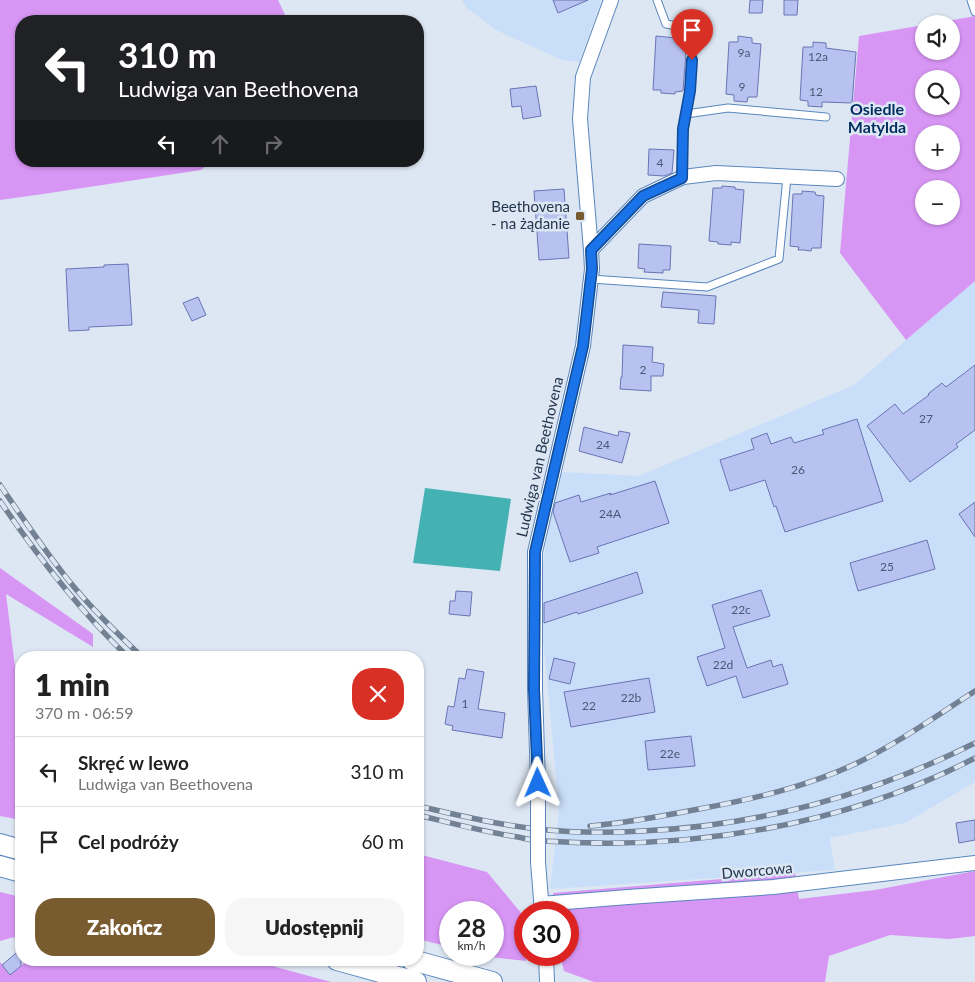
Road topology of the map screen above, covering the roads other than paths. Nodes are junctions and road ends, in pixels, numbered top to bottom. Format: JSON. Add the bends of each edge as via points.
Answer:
{"nodes":[{"id":1,"x":611,"y":0,"type":"edge"},
{"id":2,"x":657,"y":0,"type":"edge"},
{"id":3,"x":971,"y":0,"type":"edge"},
{"id":4,"x":975,"y":12,"type":"edge"},
{"id":5,"x":686,"y":114,"type":"junction"},
{"id":6,"x":826,"y":117,"type":"dead end"},
{"id":7,"x":787,"y":177,"type":"junction"},
{"id":8,"x":682,"y":178,"type":"junction"},
{"id":9,"x":837,"y":179,"type":"dead end"},
{"id":10,"x":591,"y":250,"type":"junction"},
{"id":11,"x":591,"y":280,"type":"junction"},
{"id":12,"x":0,"y":844,"type":"edge"},
{"id":13,"x":15,"y":848,"type":"edge"},
{"id":14,"x":975,"y":863,"type":"edge"},
{"id":15,"x":0,"y":866,"type":"edge"},
{"id":16,"x":15,"y":870,"type":"edge"},
{"id":17,"x":541,"y":901,"type":"edge"},
{"id":18,"x":579,"y":903,"type":"edge"},
{"id":19,"x":424,"y":963,"type":"edge"},
{"id":20,"x":359,"y":966,"type":"edge"},
{"id":21,"x":546,"y":966,"type":"edge"},
{"id":22,"x":416,"y":982,"type":"edge"},
{"id":23,"x":492,"y":982,"type":"edge"},
{"id":24,"x":546,"y":982,"type":"edge"}],
"edges":[{"from":1,"to":10,"type":"street","name":"Ludwiga van Beethovena","via":[[583,77],[580,119]]},
{"from":2,"to":5,"type":"lane","via":[[666,24],[694,29]]},
{"from":3,"to":4,"type":"lane"},
{"from":5,"to":6,"type":"lane","via":[[728,108]]},
{"from":5,"to":8,"type":"lane"},
{"from":7,"to":8,"type":"street","via":[[716,173]]},
{"from":7,"to":9,"type":"street"},
{"from":7,"to":11,"type":"lane","via":[[779,259],[707,287]]},
{"from":8,"to":10,"type":"street","via":[[643,196]]},
{"from":10,"to":11,"type":"street","name":"Ludwiga van Beethovena"},
{"from":11,"to":17,"type":"street","name":"Ludwiga van Beethovena","bridge":true,"via":[[583,346],[535,552],[534,689]]},
{"from":12,"to":13,"type":"main road"},
{"from":14,"to":18,"type":"street","name":"Dworcowa","via":[[773,887]]},
{"from":15,"to":16,"type":"main road"},
{"from":19,"to":23,"type":"main road"},
{"from":20,"to":22,"type":"main road"},
{"from":21,"to":24,"type":"street"}]}
